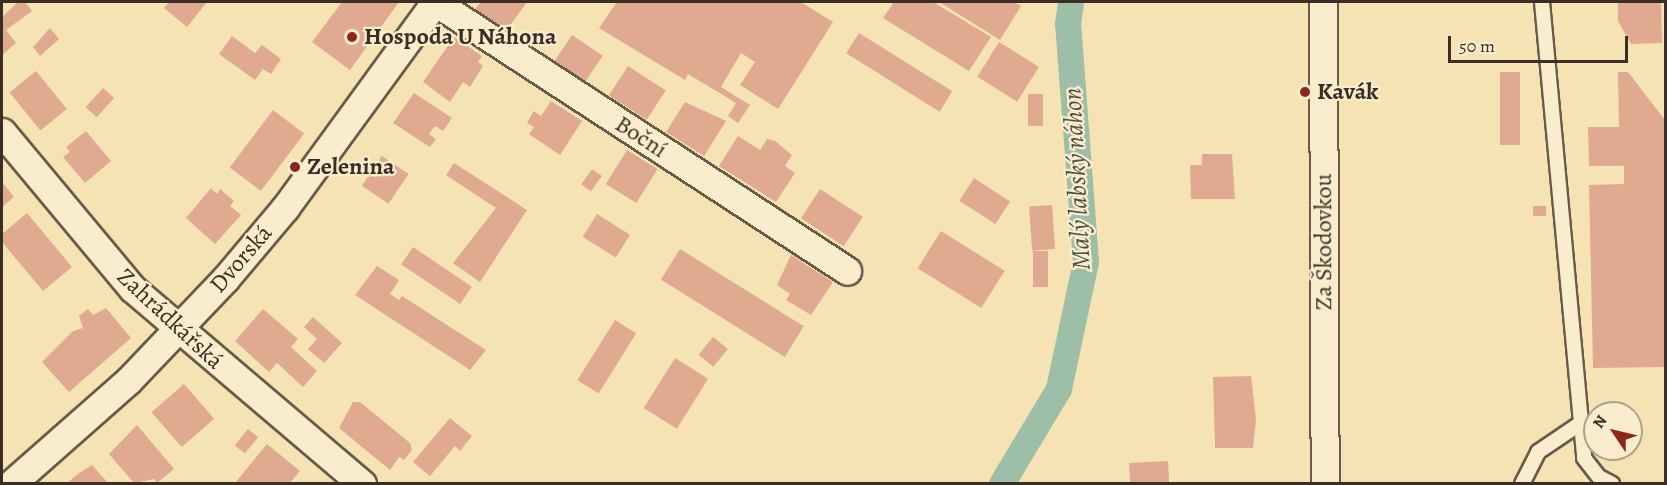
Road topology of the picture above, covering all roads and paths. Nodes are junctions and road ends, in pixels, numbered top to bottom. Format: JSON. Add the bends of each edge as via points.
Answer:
{"nodes":[{"id":1,"x":435,"y":2,"type":"edge"},
{"id":2,"x":1323,"y":2,"type":"edge"},
{"id":3,"x":1542,"y":2,"type":"edge"},
{"id":4,"x":2,"y":132,"type":"edge"},
{"id":5,"x":847,"y":271,"type":"dead end"},
{"id":6,"x":177,"y":330,"type":"junction"},
{"id":7,"x":1581,"y":423,"type":"junction"},
{"id":8,"x":11,"y":483,"type":"edge"},
{"id":9,"x":362,"y":483,"type":"edge"},
{"id":10,"x":1324,"y":483,"type":"edge"},
{"id":11,"x":1522,"y":483,"type":"edge"},
{"id":12,"x":1612,"y":483,"type":"edge"}],
"edges":[{"from":1,"to":5,"type":"street","name":"Boční"},
{"from":1,"to":6,"type":"street","name":"Dvorská","via":[[285,208]]},
{"from":2,"to":10,"type":"street","name":"Za Škodovkou"},
{"from":3,"to":7,"type":"lane"},
{"from":4,"to":6,"type":"street","name":"Zahrádkářská","via":[[133,289]]},
{"from":6,"to":8,"type":"street","name":"Dvorská","via":[[128,381]]},
{"from":6,"to":9,"type":"street","name":"Zahrádkářská"},
{"from":7,"to":11,"type":"lane","via":[[1538,452]]},
{"from":7,"to":12,"type":"lane","via":[[1584,458],[1599,477]]}]}
